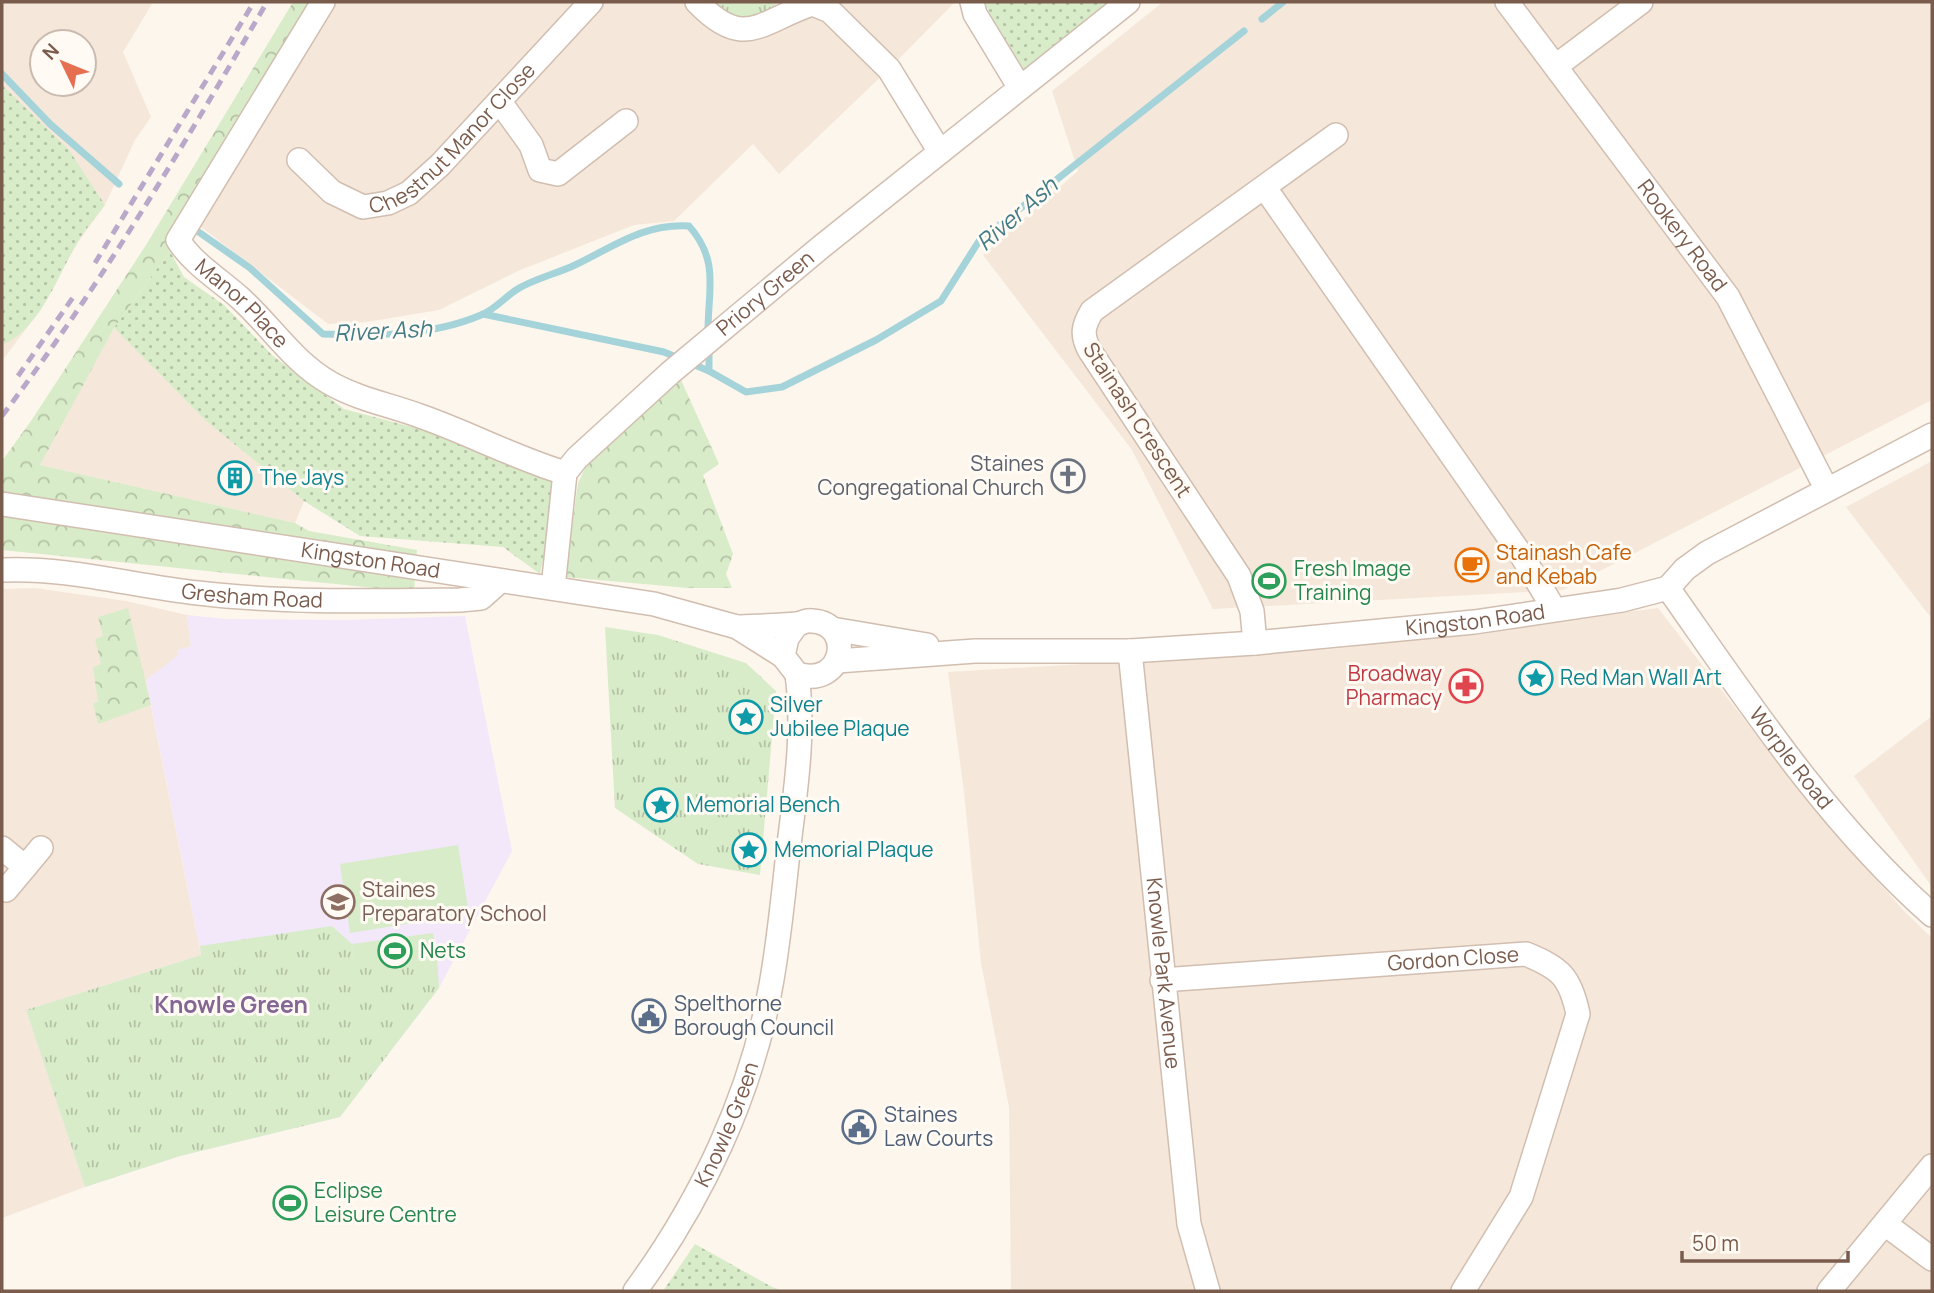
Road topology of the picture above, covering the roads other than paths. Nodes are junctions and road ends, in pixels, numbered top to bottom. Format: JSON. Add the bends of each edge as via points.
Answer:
{"nodes":[{"id":1,"x":323,"y":2,"type":"edge"},
{"id":2,"x":592,"y":2,"type":"edge"},
{"id":3,"x":697,"y":2,"type":"edge"},
{"id":4,"x":972,"y":2,"type":"edge"},
{"id":5,"x":1128,"y":2,"type":"edge"},
{"id":6,"x":1507,"y":2,"type":"edge"},
{"id":7,"x":1641,"y":2,"type":"edge"},
{"id":8,"x":808,"y":3,"type":"edge"},
{"id":9,"x":1556,"y":66,"type":"junction"},
{"id":10,"x":1020,"y":88,"type":"junction"},
{"id":11,"x":500,"y":102,"type":"junction"},
{"id":12,"x":626,"y":121,"type":"dead end"},
{"id":13,"x":1336,"y":135,"type":"dead end"},
{"id":14,"x":940,"y":152,"type":"junction"},
{"id":15,"x":299,"y":160,"type":"dead end"},
{"id":16,"x":1265,"y":188,"type":"junction"},
{"id":17,"x":1932,"y":435,"type":"edge"},
{"id":18,"x":565,"y":472,"type":"junction"},
{"id":19,"x":1826,"y":488,"type":"junction"},
{"id":20,"x":2,"y":504,"type":"edge"},
{"id":21,"x":2,"y":570,"type":"edge"},
{"id":22,"x":499,"y":582,"type":"junction"},
{"id":23,"x":553,"y":588,"type":"junction"},
{"id":24,"x":1668,"y":588,"type":"junction"},
{"id":25,"x":1554,"y":609,"type":"junction"},
{"id":26,"x":797,"y":624,"type":"junction"},
{"id":27,"x":737,"y":626,"type":"junction"},
{"id":28,"x":832,"y":629,"type":"junction"},
{"id":29,"x":1255,"y":643,"type":"junction"},
{"id":30,"x":975,"y":651,"type":"junction"},
{"id":31,"x":1130,"y":651,"type":"junction"},
{"id":32,"x":809,"y":667,"type":"junction"},
{"id":33,"x":2,"y":848,"type":"edge"},
{"id":34,"x":41,"y":848,"type":"dead end"},
{"id":35,"x":25,"y":867,"type":"junction"},
{"id":36,"x":6,"y":890,"type":"dead end"},
{"id":37,"x":1932,"y":915,"type":"edge"},
{"id":38,"x":1162,"y":979,"type":"junction"},
{"id":39,"x":1932,"y":1166,"type":"edge"},
{"id":40,"x":1885,"y":1224,"type":"junction"},
{"id":41,"x":1932,"y":1259,"type":"edge"},
{"id":42,"x":635,"y":1291,"type":"edge"},
{"id":43,"x":1208,"y":1291,"type":"edge"},
{"id":44,"x":1463,"y":1291,"type":"edge"},
{"id":45,"x":1829,"y":1291,"type":"edge"}],
"edges":[{"from":1,"to":18,"type":"street","name":"Manor Place","via":[[178,240],[296,358],[329,382]]},
{"from":2,"to":11,"type":"street","name":"Chestnut Manor Close"},
{"from":3,"to":8,"type":"street","via":[[734,29],[758,29]]},
{"from":4,"to":10,"type":"street"},
{"from":5,"to":10,"type":"street","name":"Priory Green"},
{"from":6,"to":9,"type":"street","name":"Rookery Road"},
{"from":7,"to":9,"type":"street"},
{"from":8,"to":14,"type":"street","via":[[830,11],[889,69]]},
{"from":9,"to":19,"type":"street","name":"Rookery Road","via":[[1728,297]]},
{"from":10,"to":14,"type":"street","name":"Priory Green"},
{"from":11,"to":12,"type":"street","via":[[531,145],[540,170],[558,174]]},
{"from":11,"to":15,"type":"street","name":"Chestnut Manor Close","via":[[409,193],[388,203],[363,206],[347,201]]},
{"from":13,"to":16,"type":"street","name":"Stainash Crescent"},
{"from":14,"to":18,"type":"street","name":"Priory Green","via":[[670,373]]},
{"from":16,"to":25,"type":"street","via":[[1522,556]]},
{"from":16,"to":29,"type":"street","name":"Stainash Crescent","via":[[1092,311],[1083,338],[1239,576],[1252,611]]},
{"from":17,"to":19,"type":"street"},
{"from":18,"to":23,"type":"street"},
{"from":19,"to":24,"type":"street","via":[[1707,553]]},
{"from":20,"to":22,"type":"street","name":"Kingston Road"},
{"from":21,"to":22,"type":"street","name":"Gresham Road","via":[[72,572],[198,593],[283,599],[460,600],[481,598]]},
{"from":22,"to":23,"type":"street","name":"Kingston Road"},
{"from":23,"to":27,"type":"street","name":"Kingston Road","via":[[654,604]]},
{"from":24,"to":25,"type":"street","name":"Kingston Road"},
{"from":24,"to":37,"type":"street","name":"Worple Road","via":[[1817,796],[1890,878]]},
{"from":25,"to":29,"type":"street","name":"Kingston Road","via":[[1474,622]]},
{"from":26,"to":27,"type":"street","name":"Kingston Road"},
{"from":26,"to":28,"type":"street","via":[[812,621]]},
{"from":26,"to":32,"type":"street","via":[[788,638]]},
{"from":27,"to":32,"type":"street","name":"Kingston Road"},
{"from":28,"to":30,"type":"street","name":"Kingston Road"},
{"from":28,"to":32,"type":"street","via":[[841,651]]},
{"from":29,"to":31,"type":"street","name":"Kingston Road"},
{"from":30,"to":31,"type":"street","name":"Kingston Road"},
{"from":30,"to":32,"type":"street","name":"Kingston Road"},
{"from":31,"to":38,"type":"street","name":"Knowle Park Avenue"},
{"from":32,"to":42,"type":"street","name":"Knowle Green","via":[[814,700],[800,732],[777,946],[756,1046],[715,1160]]},
{"from":33,"to":35,"type":"street"},
{"from":34,"to":35,"type":"street"},
{"from":35,"to":36,"type":"street"},
{"from":38,"to":43,"type":"street","name":"Knowle Park Avenue","via":[[1189,1224]]},
{"from":38,"to":44,"type":"street","name":"Gordon Close","via":[[1526,954],[1555,966],[1572,988],[1578,1014],[1521,1197]]},
{"from":39,"to":40,"type":"street"},
{"from":40,"to":41,"type":"street"},
{"from":40,"to":45,"type":"street"}]}
